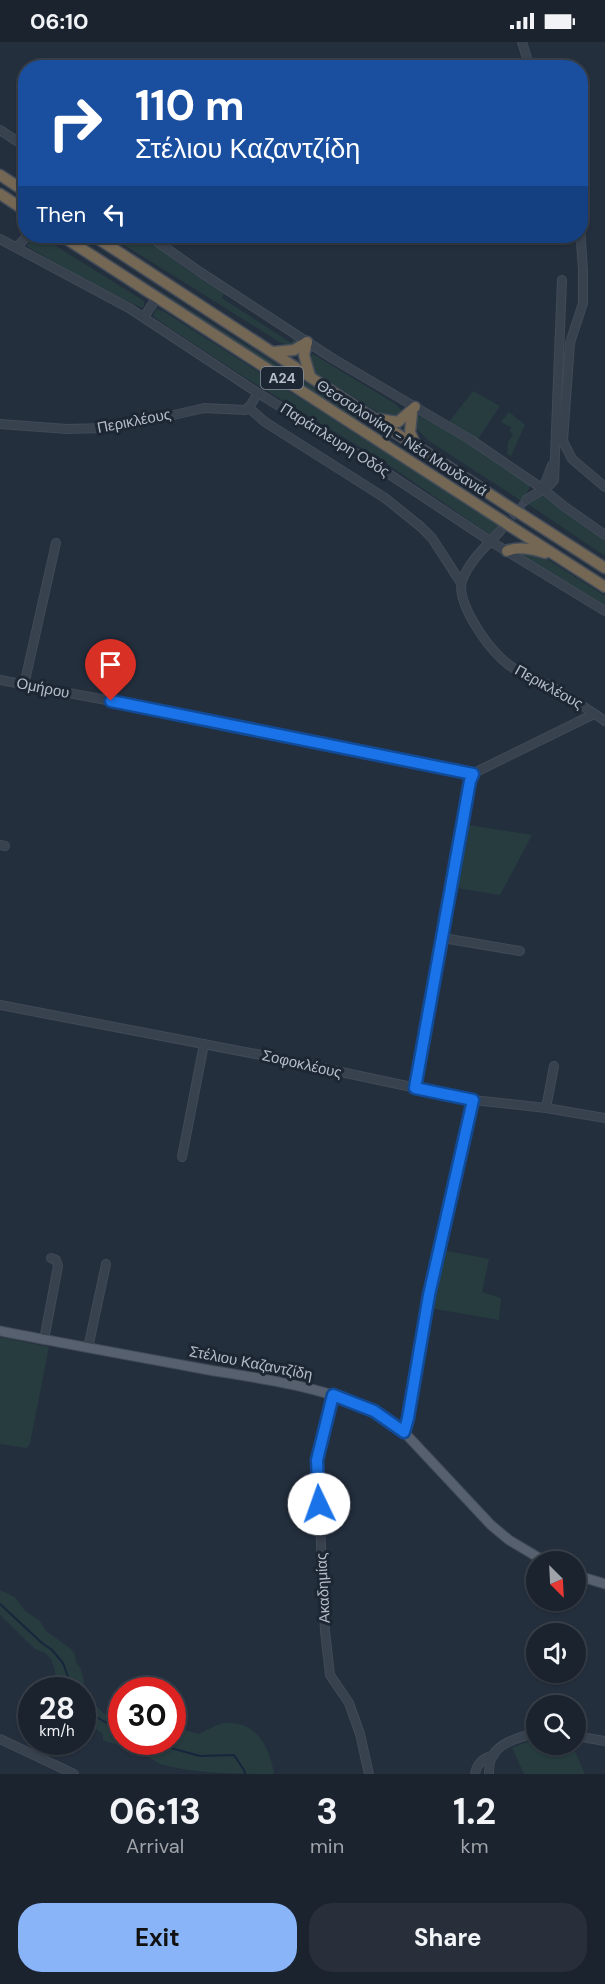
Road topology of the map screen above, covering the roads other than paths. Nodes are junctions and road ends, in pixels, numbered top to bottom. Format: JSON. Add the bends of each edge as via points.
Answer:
{"nodes":[{"id":1,"x":522,"y":42,"type":"edge"},
{"id":2,"x":528,"y":60,"type":"edge"},
{"id":3,"x":0,"y":130,"type":"edge"},
{"id":4,"x":18,"y":142,"type":"edge"},
{"id":5,"x":0,"y":175,"type":"edge"},
{"id":6,"x":18,"y":187,"type":"edge"},
{"id":7,"x":0,"y":194,"type":"edge"},
{"id":8,"x":18,"y":206,"type":"edge"},
{"id":9,"x":0,"y":239,"type":"edge"},
{"id":10,"x":21,"y":243,"type":"edge"},
{"id":11,"x":73,"y":243,"type":"edge"},
{"id":12,"x":105,"y":243,"type":"edge"},
{"id":13,"x":159,"y":243,"type":"edge"},
{"id":14,"x":582,"y":243,"type":"edge"},
{"id":15,"x":17,"y":248,"type":"junction"},
{"id":16,"x":562,"y":280,"type":"dead end"},
{"id":17,"x":157,"y":297,"type":"junction"},
{"id":18,"x":144,"y":317,"type":"junction"},
{"id":19,"x":307,"y":342,"type":"junction"},
{"id":20,"x":273,"y":352,"type":"junction"},
{"id":21,"x":310,"y":376,"type":"junction"},
{"id":22,"x":258,"y":393,"type":"junction"},
{"id":23,"x":415,"y":407,"type":"junction"},
{"id":24,"x":249,"y":408,"type":"junction"},
{"id":25,"x":360,"y":410,"type":"junction"},
{"id":26,"x":0,"y":424,"type":"edge"},
{"id":27,"x":416,"y":446,"type":"junction"},
{"id":28,"x":554,"y":461,"type":"junction"},
{"id":29,"x":554,"y":480,"type":"junction"},
{"id":30,"x":605,"y":487,"type":"edge"},
{"id":31,"x":543,"y":489,"type":"junction"},
{"id":32,"x":526,"y":500,"type":"tunnel mouth"},
{"id":33,"x":565,"y":507,"type":"junction"},
{"id":34,"x":504,"y":525,"type":"junction"},
{"id":35,"x":605,"y":535,"type":"edge"},
{"id":36,"x":490,"y":542,"type":"junction"},
{"id":37,"x":56,"y":543,"type":"dead end"},
{"id":38,"x":507,"y":551,"type":"junction"},
{"id":39,"x":605,"y":568,"type":"edge"},
{"id":40,"x":584,"y":574,"type":"junction"},
{"id":41,"x":461,"y":584,"type":"junction"},
{"id":42,"x":605,"y":587,"type":"edge"},
{"id":43,"x":605,"y":611,"type":"edge"},
{"id":44,"x":0,"y":680,"type":"edge"},
{"id":45,"x":24,"y":685,"type":"junction"},
{"id":46,"x":583,"y":705,"type":"junction"},
{"id":47,"x":594,"y":714,"type":"junction"},
{"id":48,"x":579,"y":721,"type":"junction"},
{"id":49,"x":605,"y":721,"type":"edge"},
{"id":50,"x":473,"y":774,"type":"junction"},
{"id":51,"x":443,"y":938,"type":"junction"},
{"id":52,"x":520,"y":951,"type":"dead end"},
{"id":53,"x":0,"y":1005,"type":"edge"},
{"id":54,"x":204,"y":1044,"type":"junction"},
{"id":55,"x":554,"y":1066,"type":"dead end"},
{"id":56,"x":415,"y":1088,"type":"junction"},
{"id":57,"x":473,"y":1100,"type":"junction"},
{"id":58,"x":546,"y":1108,"type":"junction"},
{"id":59,"x":605,"y":1118,"type":"edge"},
{"id":60,"x":182,"y":1157,"type":"dead end"},
{"id":61,"x":51,"y":1257,"type":"dead end"},
{"id":62,"x":106,"y":1264,"type":"dead end"},
{"id":63,"x":0,"y":1331,"type":"edge"},
{"id":64,"x":44,"y":1340,"type":"junction"},
{"id":65,"x":88,"y":1348,"type":"junction"},
{"id":66,"x":333,"y":1395,"type":"junction"},
{"id":67,"x":404,"y":1432,"type":"junction"},
{"id":68,"x":528,"y":1551,"type":"edge"},
{"id":69,"x":586,"y":1578,"type":"edge"},
{"id":70,"x":605,"y":1584,"type":"edge"},
{"id":71,"x":526,"y":1737,"type":"edge"},
{"id":72,"x":586,"y":1738,"type":"edge"},
{"id":73,"x":0,"y":1739,"type":"edge"},
{"id":74,"x":605,"y":1741,"type":"edge"},
{"id":75,"x":494,"y":1755,"type":"junction"},
{"id":76,"x":74,"y":1774,"type":"edge"},
{"id":77,"x":369,"y":1774,"type":"edge"},
{"id":78,"x":475,"y":1774,"type":"edge"},
{"id":79,"x":489,"y":1774,"type":"edge"}],
"edges":[{"from":1,"to":2,"type":"street"},
{"from":3,"to":4,"type":"street"},
{"from":5,"to":6,"type":"highway"},
{"from":7,"to":8,"type":"highway"},
{"from":9,"to":15,"type":"street","name":"Παράπλευρη Οδός"},
{"from":10,"to":15,"type":"street"},
{"from":11,"to":17,"type":"highway","name":"Θεσσαλονίκη - Νέα Μουδανιά","number":"Α24"},
{"from":12,"to":20,"type":"highway","name":"Θεσσαλονίκη - Νέα Μουδανιά","number":"Α24"},
{"from":13,"to":19,"type":"street"},
{"from":14,"to":30,"type":"street","via":[[583,303],[570,343],[563,441],[572,459]]},
{"from":15,"to":18,"type":"street","name":"Παράπλευρη Οδός"},
{"from":16,"to":28,"type":"street"},
{"from":17,"to":18,"type":"street"},
{"from":17,"to":34,"type":"highway","name":"Θεσσαλονίκη - Νέα Μουδανιά","number":"Α24"},
{"from":18,"to":22,"type":"street","name":"Παράπλευρη Οδός"},
{"from":19,"to":20,"type":"highway","via":[[294,350]]},
{"from":19,"to":21,"type":"highway","via":[[304,355]]},
{"from":19,"to":23,"type":"street"},
{"from":20,"to":21,"type":"highway","name":"Θεσσαλονίκη - Νέα Μουδανιά","number":"Α24"},
{"from":21,"to":25,"type":"highway","name":"Θεσσαλονίκη - Νέα Μουδανιά","number":"Α24"},
{"from":22,"to":24,"type":"street"},
{"from":22,"to":36,"type":"street","name":"Παράπλευρη Οδός"},
{"from":23,"to":25,"type":"highway","via":[[398,422],[384,421]]},
{"from":23,"to":27,"type":"highway","via":[[409,424]]},
{"from":23,"to":31,"type":"street"},
{"from":24,"to":26,"type":"street","name":"Περικλέους","via":[[204,408],[94,429]]},
{"from":24,"to":41,"type":"street","name":"Περικλέους","via":[[385,498],[421,527],[432,537]]},
{"from":25,"to":27,"type":"highway","name":"Θεσσαλονίκη - Νέα Μουδανιά","number":"Α24"},
{"from":27,"to":39,"type":"highway","name":"Θεσσαλονίκη - Νέα Μουδανιά","number":"Α24","bridge":true},
{"from":28,"to":29,"type":"street"},
{"from":28,"to":31,"type":"street"},
{"from":29,"to":31,"type":"street"},
{"from":29,"to":33,"type":"street"},
{"from":31,"to":32,"type":"street"},
{"from":31,"to":33,"type":"street"},
{"from":33,"to":35,"type":"street"},
{"from":34,"to":36,"type":"street"},
{"from":34,"to":40,"type":"highway","name":"Θεσσαλονίκη - Νέα Μουδανιά","number":"Α24"},
{"from":36,"to":38,"type":"street","name":"Παράπλευρη Οδός"},
{"from":36,"to":41,"type":"street"},
{"from":37,"to":45,"type":"street"},
{"from":38,"to":40,"type":"highway","via":[[538,550]]},
{"from":38,"to":43,"type":"street","name":"Παράπλευρη Οδός"},
{"from":40,"to":42,"type":"highway","name":"Θεσσαλονίκη - Νέα Μουδανιά","number":"Α24"},
{"from":41,"to":46,"type":"street","name":"Περικλέους","via":[[467,611],[502,660]]},
{"from":44,"to":45,"type":"street","name":"Ομήρου"},
{"from":45,"to":50,"type":"street","name":"Ομήρου"},
{"from":46,"to":47,"type":"street","name":"Περικλέους"},
{"from":46,"to":48,"type":"street"},
{"from":47,"to":48,"type":"street"},
{"from":47,"to":49,"type":"street","name":"Περικλέους"},
{"from":48,"to":50,"type":"street"},
{"from":50,"to":51,"type":"street"},
{"from":51,"to":52,"type":"street"},
{"from":51,"to":56,"type":"street"},
{"from":53,"to":54,"type":"street","name":"Σοφοκλέους"},
{"from":54,"to":56,"type":"street","name":"Σοφοκλέους"},
{"from":54,"to":60,"type":"street"},
{"from":55,"to":58,"type":"street"},
{"from":56,"to":57,"type":"street","name":"Σοφοκλέους"},
{"from":57,"to":58,"type":"street","name":"Σοφοκλέους"},
{"from":57,"to":67,"type":"street","via":[[429,1295]]},
{"from":58,"to":59,"type":"street","name":"Σοφοκλέους"},
{"from":61,"to":64,"type":"street","via":[[58,1266]]},
{"from":62,"to":65,"type":"street"},
{"from":63,"to":64,"type":"main road","name":"Στέλιου Καζαντζίδη"},
{"from":64,"to":65,"type":"main road","name":"Στέλιου Καζαντζίδη"},
{"from":65,"to":66,"type":"main road","name":"Στέλιου Καζαντζίδη"},
{"from":66,"to":67,"type":"main road","name":"Στέλιου Καζαντζίδη","via":[[374,1411]]},
{"from":66,"to":77,"type":"street","name":"Ακαδημίας","via":[[317,1460],[325,1631],[330,1676],[349,1703]]},
{"from":67,"to":68,"type":"main road","name":"Στέλιου Καζαντζίδη","via":[[491,1525]]},
{"from":69,"to":70,"type":"main road"},
{"from":71,"to":75,"type":"street","via":[[501,1747]]},
{"from":72,"to":74,"type":"street"},
{"from":73,"to":76,"type":"street"},
{"from":75,"to":78,"type":"street","via":[[485,1757]]},
{"from":75,"to":79,"type":"street"}]}
